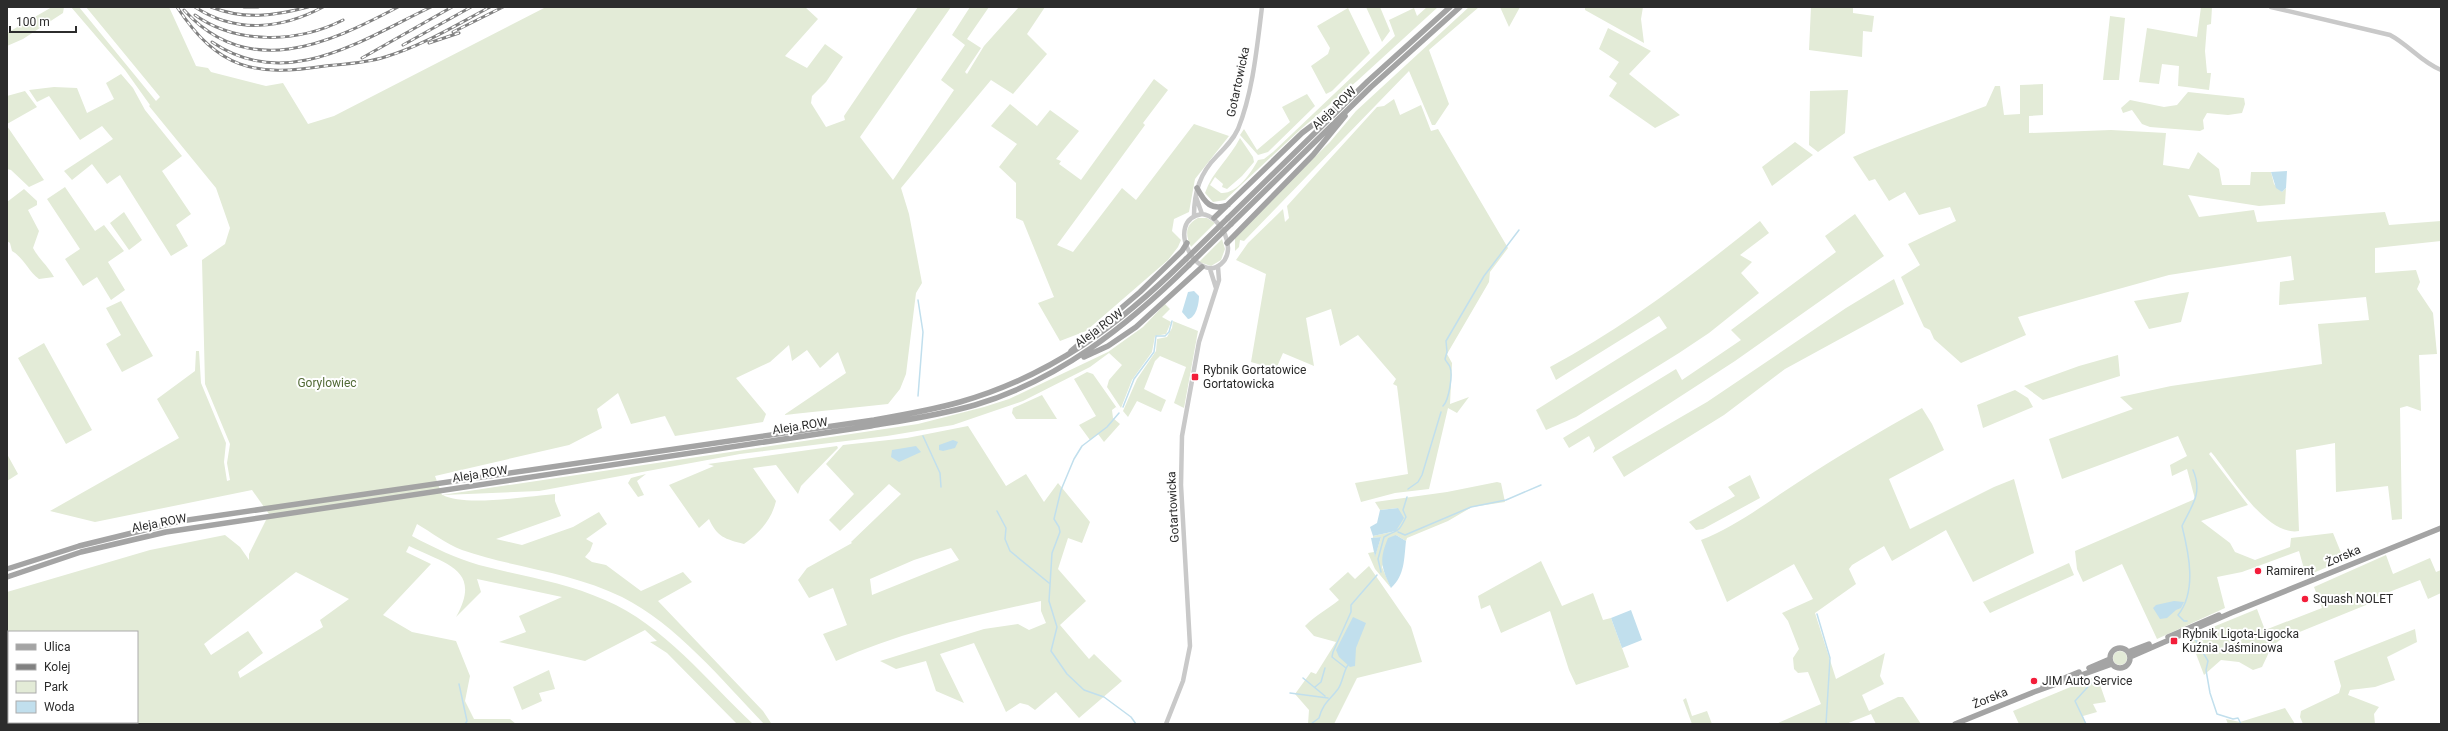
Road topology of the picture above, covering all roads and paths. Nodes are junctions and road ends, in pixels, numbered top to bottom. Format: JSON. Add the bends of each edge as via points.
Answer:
{"nodes":[{"id":1,"x":1262,"y":7,"type":"edge"},
{"id":2,"x":1450,"y":7,"type":"edge"},
{"id":3,"x":1460,"y":7,"type":"edge"},
{"id":4,"x":2271,"y":7,"type":"edge"},
{"id":5,"x":2441,"y":70,"type":"edge"},
{"id":6,"x":1349,"y":99,"type":"junction"},
{"id":7,"x":1357,"y":101,"type":"junction"},
{"id":8,"x":1196,"y":191,"type":"junction"},
{"id":9,"x":1230,"y":204,"type":"junction"},
{"id":10,"x":1202,"y":214,"type":"junction"},
{"id":11,"x":1194,"y":216,"type":"junction"},
{"id":12,"x":1214,"y":218,"type":"junction"},
{"id":13,"x":1187,"y":243,"type":"junction"},
{"id":14,"x":1227,"y":243,"type":"junction"},
{"id":15,"x":1202,"y":267,"type":"junction"},
{"id":16,"x":1218,"y":267,"type":"junction"},
{"id":17,"x":1210,"y":269,"type":"junction"},
{"id":18,"x":1216,"y":290,"type":"junction"},
{"id":19,"x":1062,"y":359,"type":"junction"},
{"id":20,"x":1071,"y":362,"type":"junction"},
{"id":21,"x":2441,"y":528,"type":"edge"},
{"id":22,"x":7,"y":570,"type":"edge"},
{"id":23,"x":7,"y":577,"type":"edge"},
{"id":24,"x":2129,"y":654,"type":"junction"},
{"id":25,"x":2111,"y":661,"type":"junction"},
{"id":26,"x":1166,"y":724,"type":"edge"},
{"id":27,"x":1955,"y":724,"type":"edge"}],
"edges":[{"from":1,"to":8,"type":"street","name":"Gotartowicka","via":[[1247,97],[1238,128],[1230,143],[1204,172]]},
{"from":2,"to":6,"type":"main road","name":"Aleja ROW"},
{"from":3,"to":7,"type":"main road","name":"Aleja ROW"},
{"from":4,"to":5,"type":"street","via":[[2390,35],[2406,45],[2422,61]]},
{"from":6,"to":9,"type":"main road","via":[[1310,126]]},
{"from":6,"to":19,"type":"main road","name":"Aleja ROW","bridge":true,"via":[[1121,319]]},
{"from":7,"to":14,"type":"main road","via":[[1313,155]]},
{"from":7,"to":20,"type":"main road","name":"Aleja ROW","bridge":true,"via":[[1125,324]]},
{"from":8,"to":9,"type":"main road","via":[[1210,206],[1218,208]]},
{"from":8,"to":10,"type":"street"},
{"from":8,"to":11,"type":"street","name":"Gotartowicka"},
{"from":9,"to":12,"type":"main road"},
{"from":10,"to":11,"type":"street"},
{"from":10,"to":12,"type":"street"},
{"from":11,"to":13,"type":"street","via":[[1184,229]]},
{"from":12,"to":14,"type":"street"},
{"from":13,"to":15,"type":"street","via":[[1196,262]]},
{"from":13,"to":19,"type":"main road","via":[[1140,292]]},
{"from":14,"to":16,"type":"street","via":[[1227,256]]},
{"from":15,"to":17,"type":"street"},
{"from":15,"to":20,"type":"main road","via":[[1126,334],[1100,350]]},
{"from":16,"to":17,"type":"street"},
{"from":16,"to":18,"type":"street","name":"Gotartowicka"},
{"from":17,"to":18,"type":"street"},
{"from":18,"to":26,"type":"street","name":"Gotartowicka","via":[[1200,338],[1182,436],[1181,485],[1190,646],[1183,681]]},
{"from":19,"to":22,"type":"main road","name":"Aleja ROW","via":[[997,390],[923,411],[181,521],[87,544]]},
{"from":20,"to":23,"type":"main road","name":"Aleja ROW","via":[[1001,395],[929,416],[166,532],[81,552]]},
{"from":21,"to":24,"type":"main road","name":"Żorska","via":[[2231,613],[2214,617]]},
{"from":24,"to":25,"type":"main road","via":[[2123,648],[2116,649],[2112,652]]},
{"from":24,"to":25,"type":"main road","via":[[2128,663],[2123,667],[2117,668]]},
{"from":25,"to":27,"type":"main road","name":"Żorska","via":[[2050,683]]}]}
